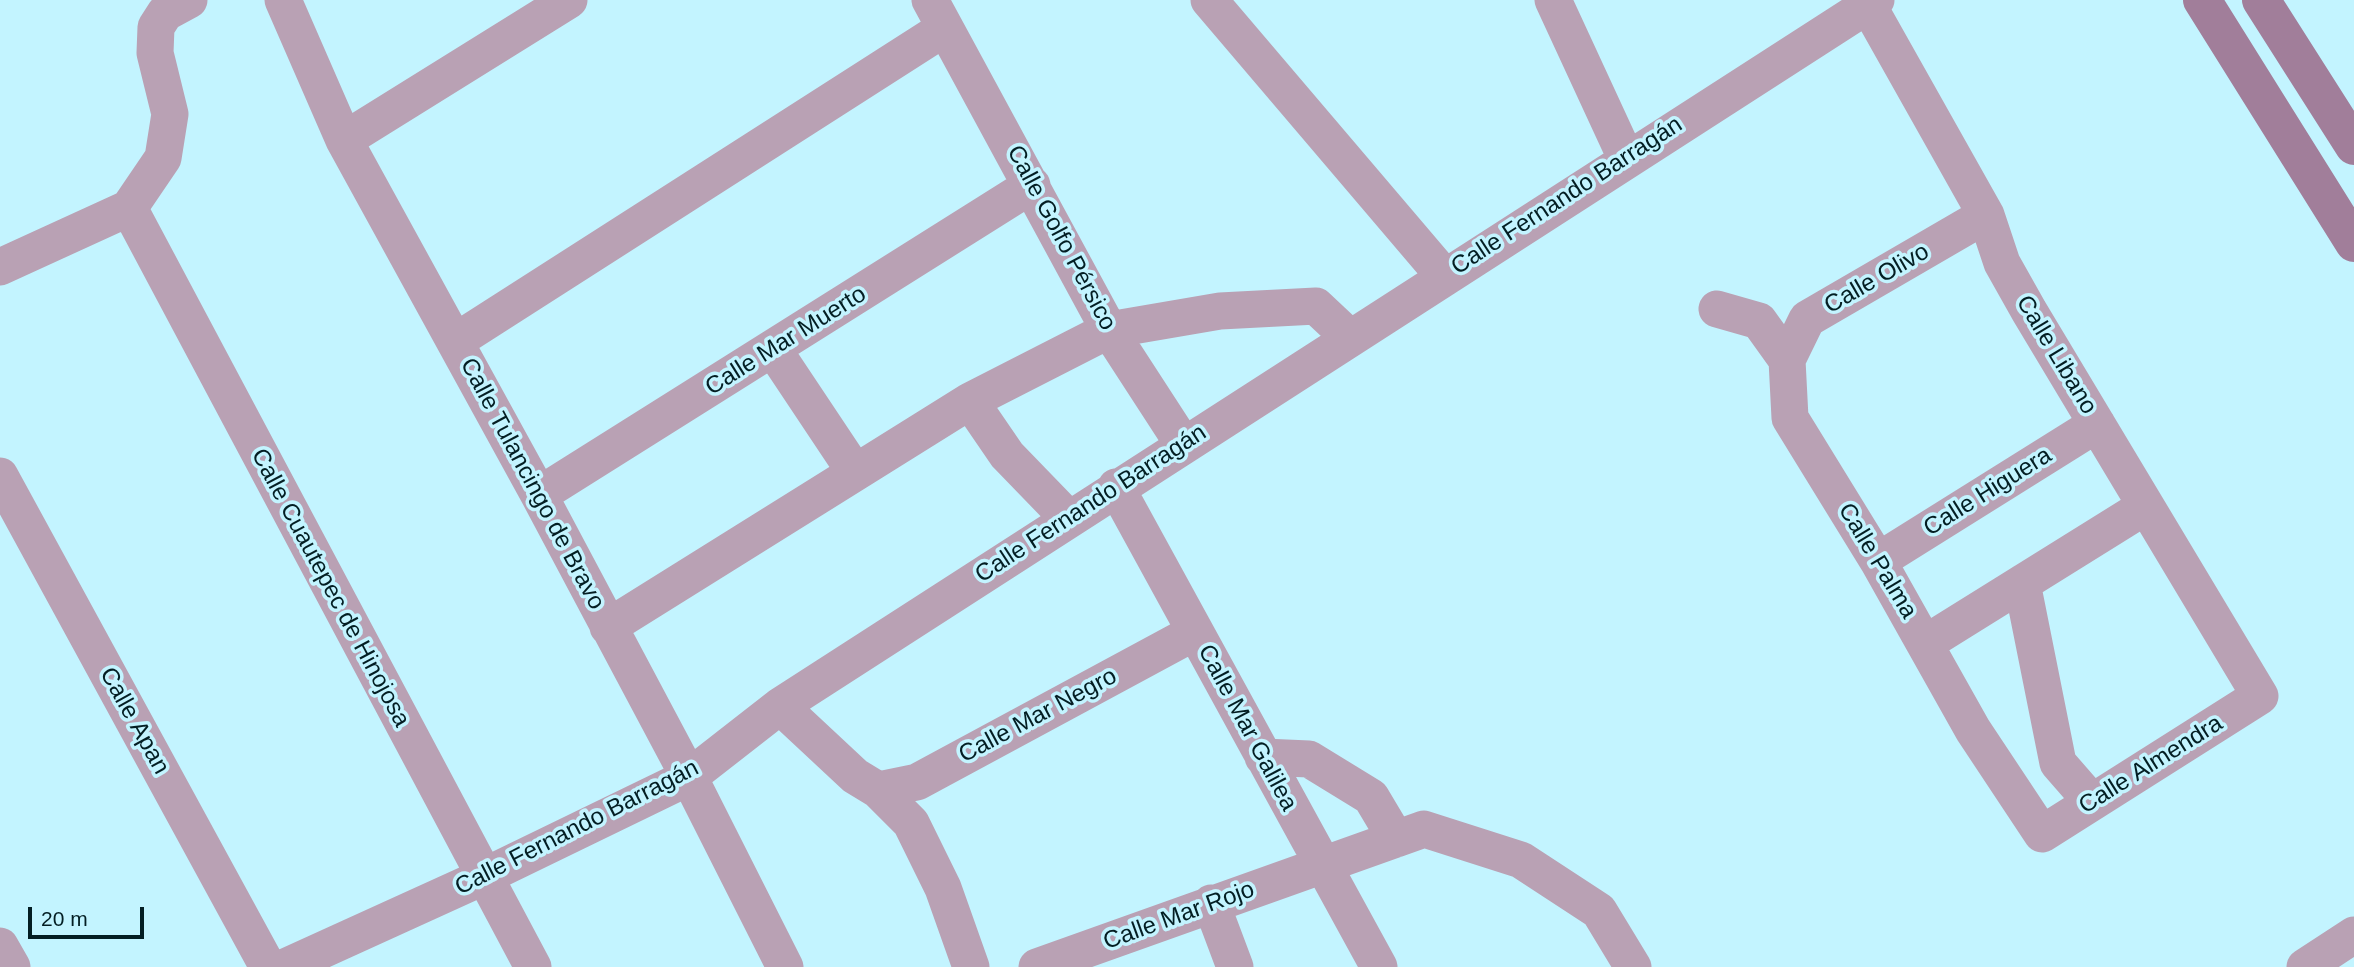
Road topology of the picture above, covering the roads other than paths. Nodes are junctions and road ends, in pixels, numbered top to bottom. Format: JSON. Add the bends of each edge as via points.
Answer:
{"nodes":[{"id":1,"x":189,"y":0,"type":"edge"},
{"id":2,"x":283,"y":0,"type":"edge"},
{"id":3,"x":569,"y":0,"type":"edge"},
{"id":4,"x":1209,"y":0,"type":"edge"},
{"id":5,"x":1553,"y":0,"type":"edge"},
{"id":6,"x":2202,"y":0,"type":"edge"},
{"id":7,"x":2261,"y":0,"type":"edge"},
{"id":8,"x":1869,"y":2,"type":"edge"},
{"id":9,"x":938,"y":14,"type":"edge"},
{"id":10,"x":344,"y":140,"type":"junction"},
{"id":11,"x":2354,"y":146,"type":"edge"},
{"id":12,"x":1626,"y":159,"type":"junction"},
{"id":13,"x":1032,"y":185,"type":"junction"},
{"id":14,"x":129,"y":208,"type":"junction"},
{"id":15,"x":1986,"y":215,"type":"junction"},
{"id":16,"x":2354,"y":243,"type":"edge"},
{"id":17,"x":0,"y":267,"type":"edge"},
{"id":18,"x":1444,"y":276,"type":"junction"},
{"id":19,"x":1717,"y":309,"type":"dead end"},
{"id":20,"x":1109,"y":330,"type":"junction"},
{"id":21,"x":1349,"y":337,"type":"junction"},
{"id":22,"x":456,"y":341,"type":"junction"},
{"id":23,"x":773,"y":349,"type":"junction"},
{"id":24,"x":1787,"y":360,"type":"junction"},
{"id":25,"x":970,"y":401,"type":"junction"},
{"id":26,"x":2097,"y":424,"type":"junction"},
{"id":27,"x":1183,"y":444,"type":"junction"},
{"id":28,"x":855,"y":472,"type":"junction"},
{"id":29,"x":0,"y":476,"type":"edge"},
{"id":30,"x":1116,"y":487,"type":"junction"},
{"id":31,"x":539,"y":495,"type":"junction"},
{"id":32,"x":2146,"y":506,"type":"junction"},
{"id":33,"x":1068,"y":518,"type":"junction"},
{"id":34,"x":1878,"y":561,"type":"junction"},
{"id":35,"x":2022,"y":583,"type":"junction"},
{"id":36,"x":608,"y":627,"type":"junction"},
{"id":37,"x":1195,"y":632,"type":"junction"},
{"id":38,"x":1926,"y":643,"type":"junction"},
{"id":39,"x":2260,"y":696,"type":"joint"},
{"id":40,"x":779,"y":706,"type":"junction"},
{"id":41,"x":1262,"y":757,"type":"junction"},
{"id":42,"x":689,"y":776,"type":"junction"},
{"id":43,"x":878,"y":790,"type":"junction"},
{"id":44,"x":2092,"y":802,"type":"junction"},
{"id":45,"x":2042,"y":834,"type":"joint"},
{"id":46,"x":1396,"y":839,"type":"junction"},
{"id":47,"x":1322,"y":866,"type":"junction"},
{"id":48,"x":483,"y":877,"type":"junction"},
{"id":49,"x":1211,"y":903,"type":"junction"},
{"id":50,"x":2354,"y":935,"type":"edge"},
{"id":51,"x":0,"y":946,"type":"edge"},
{"id":52,"x":12,"y":967,"type":"edge"},
{"id":53,"x":268,"y":967,"type":"edge"},
{"id":54,"x":285,"y":967,"type":"edge"},
{"id":55,"x":533,"y":967,"type":"edge"},
{"id":56,"x":785,"y":967,"type":"edge"},
{"id":57,"x":971,"y":967,"type":"edge"},
{"id":58,"x":1037,"y":967,"type":"edge"},
{"id":59,"x":1235,"y":967,"type":"edge"},
{"id":60,"x":1379,"y":967,"type":"edge"},
{"id":61,"x":1633,"y":967,"type":"edge"},
{"id":62,"x":2305,"y":967,"type":"edge"}],
"edges":[{"from":1,"to":14,"type":"street","via":[[165,13],[156,27],[155,53],[170,114],[163,159]]},
{"from":2,"to":10,"type":"street","name":"Calle Tulancingo de Bravo"},
{"from":3,"to":10,"type":"street"},
{"from":4,"to":18,"type":"street"},
{"from":5,"to":12,"type":"street"},
{"from":6,"to":16,"type":"main road"},
{"from":7,"to":11,"type":"main road"},
{"from":8,"to":12,"type":"street","name":"Calle Fernando Barragán"},
{"from":8,"to":15,"type":"street","name":"Calle Libano"},
{"from":9,"to":13,"type":"street","name":"Calle Golfo Pérsico"},
{"from":9,"to":22,"type":"street"},
{"from":10,"to":22,"type":"street","name":"Calle Tulancingo de Bravo"},
{"from":12,"to":18,"type":"street","name":"Calle Fernando Barragán"},
{"from":13,"to":20,"type":"street","name":"Calle Golfo Pérsico"},
{"from":13,"to":23,"type":"street","name":"Calle Mar Muerto"},
{"from":14,"to":17,"type":"street"},
{"from":14,"to":48,"type":"street","name":"Calle Cuautepec de Hinojosa"},
{"from":15,"to":24,"type":"street","name":"Calle Olivo","via":[[1807,319]]},
{"from":15,"to":26,"type":"street","name":"Calle Libano","via":[[2002,263]]},
{"from":18,"to":21,"type":"street","name":"Calle Fernando Barragán"},
{"from":19,"to":24,"type":"street","via":[[1759,321]]},
{"from":20,"to":21,"type":"street","via":[[1220,311],[1316,306]]},
{"from":20,"to":25,"type":"street"},
{"from":20,"to":27,"type":"street","name":"Calle Golfo Pérsico"},
{"from":21,"to":27,"type":"street","name":"Calle Fernando Barragán"},
{"from":22,"to":31,"type":"street","name":"Calle Tulancingo de Bravo"},
{"from":23,"to":28,"type":"street"},
{"from":23,"to":31,"type":"street","name":"Calle Mar Muerto"},
{"from":24,"to":34,"type":"street","name":"Calle Palma","via":[[1790,418]]},
{"from":25,"to":28,"type":"street"},
{"from":25,"to":33,"type":"street","via":[[1007,455]]},
{"from":26,"to":32,"type":"street","name":"Calle Libano"},
{"from":26,"to":34,"type":"street","name":"Calle Higuera"},
{"from":27,"to":30,"type":"street","name":"Calle Fernando Barragán"},
{"from":28,"to":36,"type":"street"},
{"from":29,"to":53,"type":"street","name":"Calle Apan"},
{"from":30,"to":33,"type":"street","name":"Calle Fernando Barragán"},
{"from":30,"to":37,"type":"street","name":"Calle Mar Galilea"},
{"from":31,"to":36,"type":"street","name":"Calle Tulancingo de Bravo"},
{"from":32,"to":35,"type":"street"},
{"from":32,"to":39,"type":"street","name":"Calle Libano"},
{"from":33,"to":40,"type":"street","name":"Calle Fernando Barragán"},
{"from":34,"to":38,"type":"street","name":"Calle Palma"},
{"from":35,"to":38,"type":"street"},
{"from":35,"to":44,"type":"street","via":[[2058,762]]},
{"from":36,"to":42,"type":"street","name":"Calle Tulancingo de Bravo"},
{"from":37,"to":41,"type":"street","name":"Calle Mar Galilea"},
{"from":37,"to":43,"type":"street","name":"Calle Mar Negro","via":[[917,782]]},
{"from":38,"to":45,"type":"street","name":"Calle Palma","via":[[1973,730]]},
{"from":39,"to":44,"type":"street","name":"Calle Almendra"},
{"from":40,"to":42,"type":"street","name":"Calle Fernando Barragán"},
{"from":40,"to":43,"type":"street","via":[[855,776]]},
{"from":41,"to":46,"type":"street","via":[[1309,759],[1371,797]]},
{"from":41,"to":47,"type":"street","name":"Calle Mar Galilea"},
{"from":42,"to":48,"type":"street","name":"Calle Fernando Barragán"},
{"from":42,"to":56,"type":"street","name":"Calle Tulancingo de Bravo"},
{"from":43,"to":57,"type":"street","via":[[911,823],[943,888]]},
{"from":44,"to":45,"type":"street","name":"Calle Almendra"},
{"from":46,"to":47,"type":"street","name":"Calle Mar Rojo"},
{"from":46,"to":61,"type":"street","name":"Calle Mar Rojo","via":[[1424,829],[1521,859],[1599,911]]},
{"from":47,"to":49,"type":"street","name":"Calle Mar Rojo"},
{"from":47,"to":60,"type":"street","name":"Calle Mar Galilea"},
{"from":48,"to":54,"type":"street","name":"Calle Fernando Barragán"},
{"from":48,"to":55,"type":"street","name":"Calle Cuautepec de Hinojosa"},
{"from":49,"to":58,"type":"street","name":"Calle Mar Rojo"},
{"from":49,"to":59,"type":"street"},
{"from":50,"to":62,"type":"street"},
{"from":51,"to":52,"type":"street"}]}
